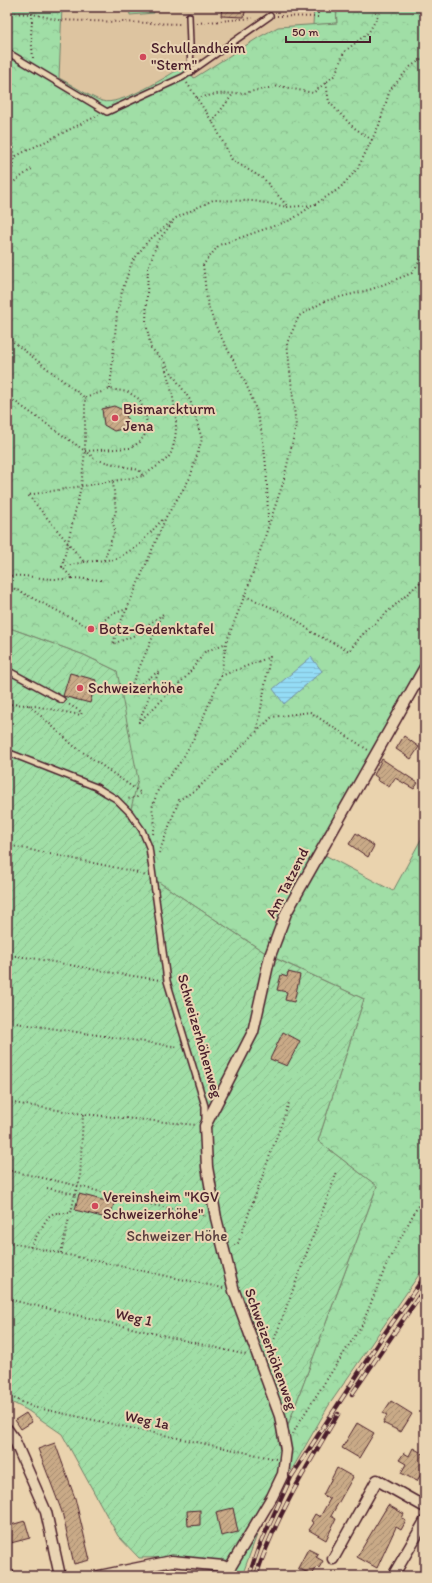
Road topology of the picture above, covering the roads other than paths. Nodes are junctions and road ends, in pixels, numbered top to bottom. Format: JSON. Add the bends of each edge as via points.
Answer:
{"nodes":[{"id":1,"x":189,"y":16,"type":"dead end"},
{"id":2,"x":270,"y":16,"type":"road end"},
{"id":3,"x":7,"y":52,"type":"edge"},
{"id":4,"x":191,"y":72,"type":"junction"},
{"id":5,"x":425,"y":667,"type":"edge"},
{"id":6,"x":7,"y":670,"type":"edge"},
{"id":7,"x":62,"y":700,"type":"dead end"},
{"id":8,"x":7,"y":752,"type":"edge"},
{"id":9,"x":205,"y":1126,"type":"junction"},
{"id":10,"x":7,"y":1429,"type":"edge"},
{"id":11,"x":425,"y":1507,"type":"edge"},
{"id":12,"x":425,"y":1521,"type":"edge"},
{"id":13,"x":333,"y":1559,"type":"dead end"},
{"id":14,"x":228,"y":1572,"type":"edge"},
{"id":15,"x":7,"y":1575,"type":"edge"},
{"id":16,"x":10,"y":1576,"type":"edge"},
{"id":17,"x":60,"y":1576,"type":"edge"},
{"id":18,"x":99,"y":1576,"type":"edge"},
{"id":19,"x":393,"y":1576,"type":"edge"}],
"edges":[{"from":1,"to":4,"type":"lane"},
{"from":2,"to":4,"type":"lane"},
{"from":3,"to":4,"type":"lane","via":[[107,112]]},
{"from":5,"to":9,"type":"street","name":"Am Tatzend","via":[[286,913],[270,956],[253,1032]]},
{"from":6,"to":7,"type":"lane"},
{"from":8,"to":9,"type":"lane","name":"Schweizerhöhenweg","via":[[96,787],[116,799],[142,830],[149,847],[167,980],[205,1106]]},
{"from":9,"to":14,"type":"street","name":"Schweizerhöhenweg","via":[[207,1167],[216,1218],[234,1291],[280,1416],[286,1450],[283,1474]]},
{"from":10,"to":17,"type":"street","via":[[14,1439],[46,1512]]},
{"from":11,"to":13,"type":"street","via":[[377,1480]]},
{"from":12,"to":19,"type":"street"},
{"from":14,"to":18,"type":"street","via":[[223,1566],[172,1561]]},
{"from":15,"to":16,"type":"street"}]}
